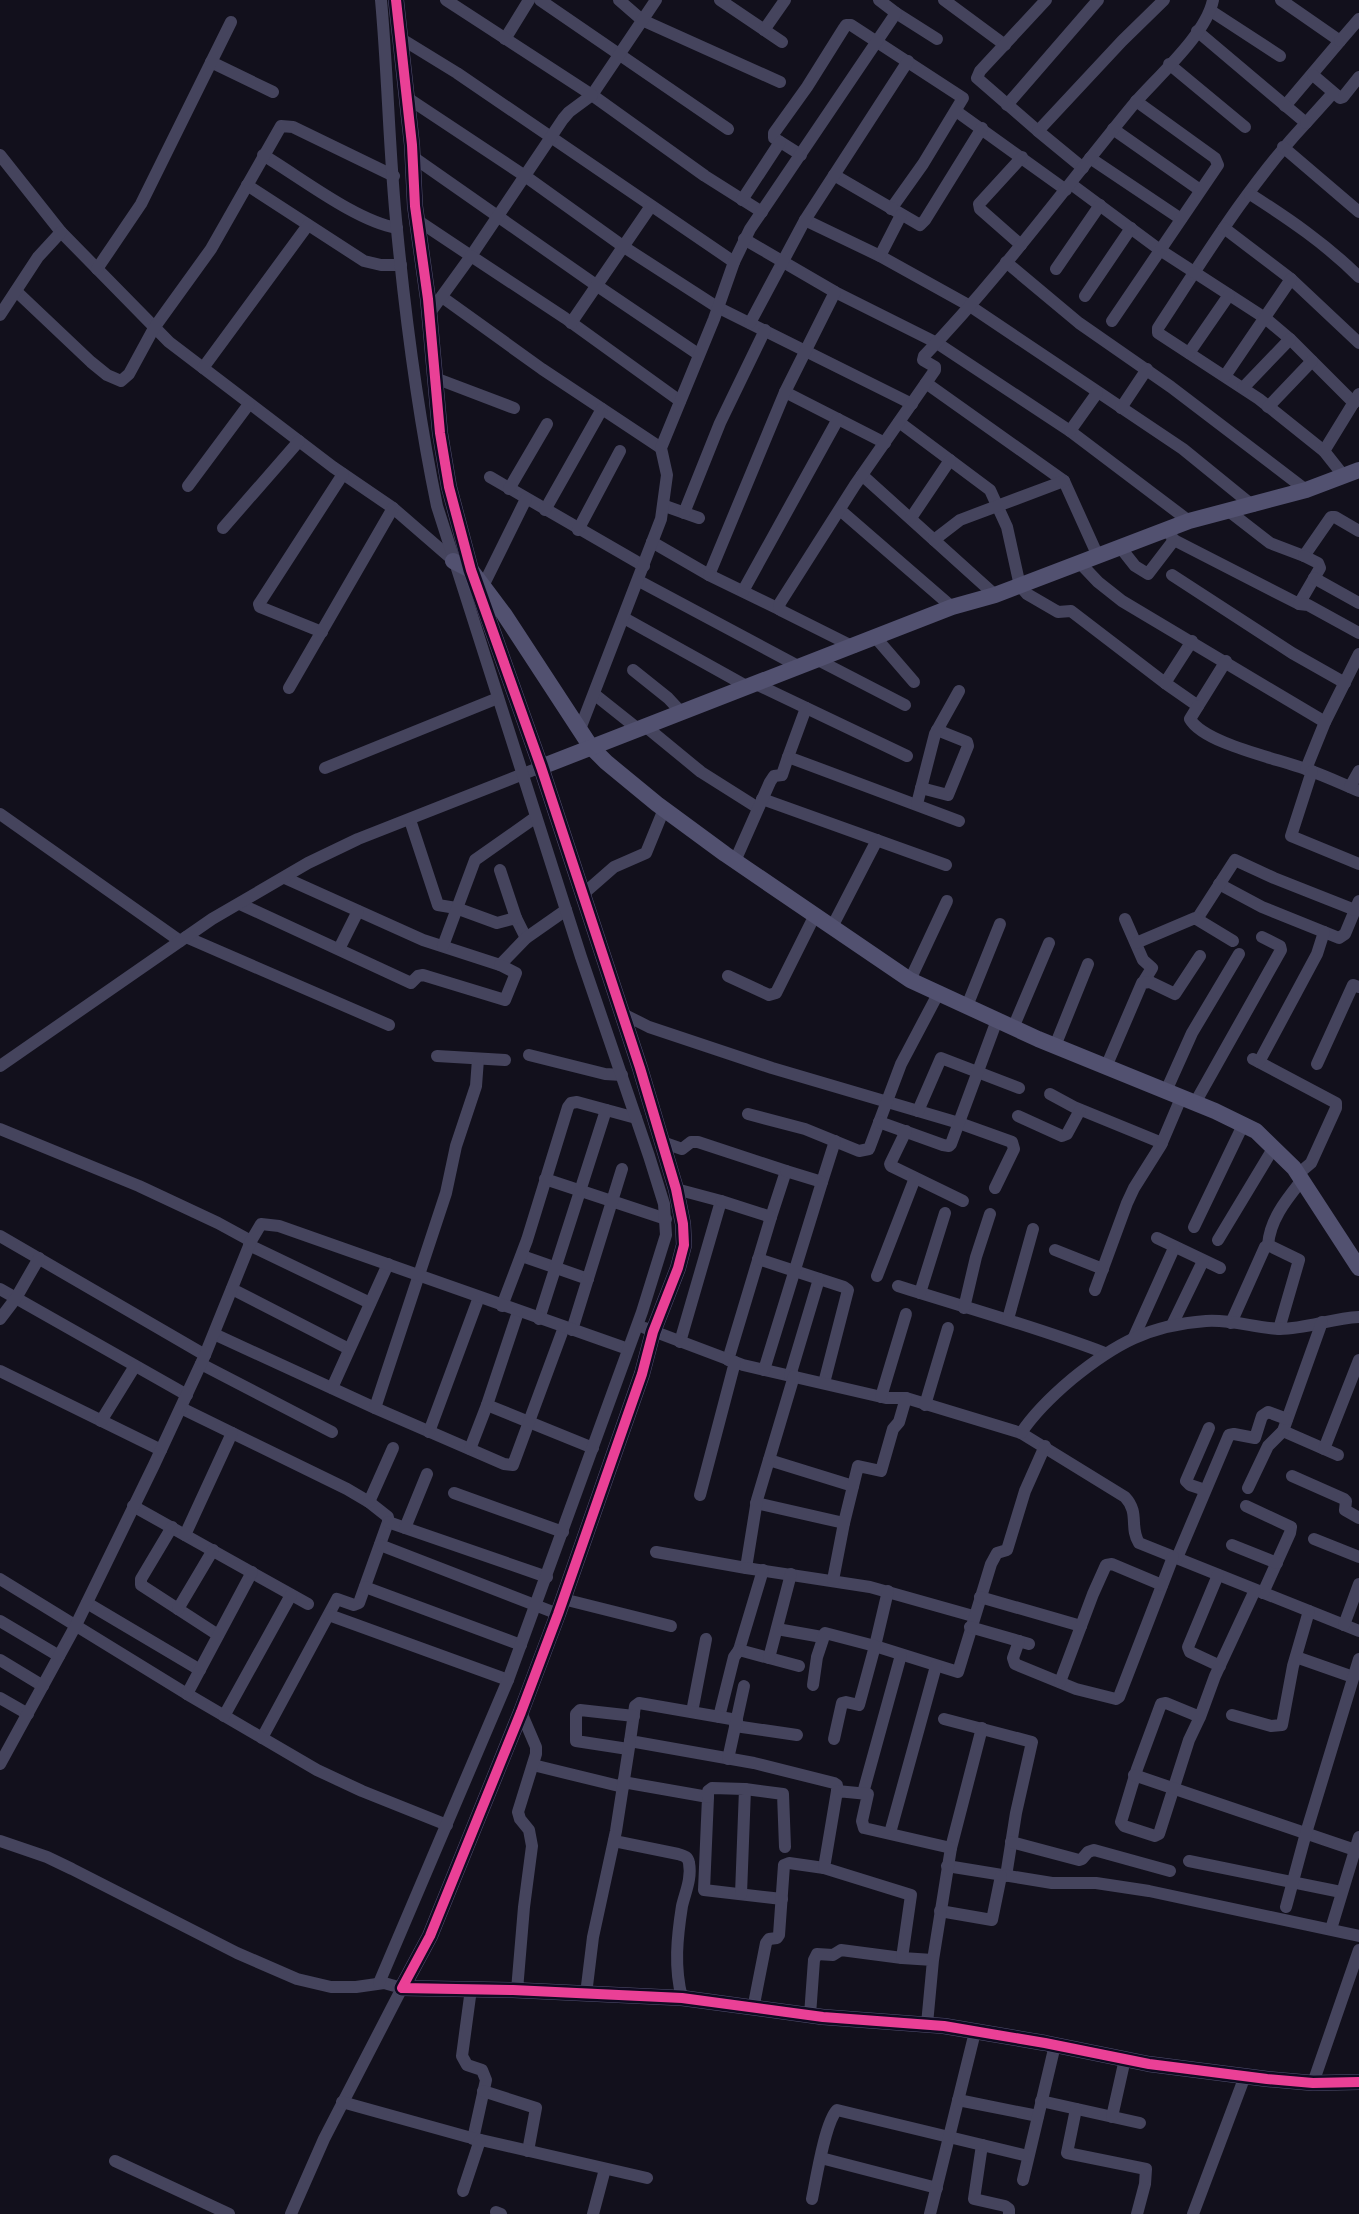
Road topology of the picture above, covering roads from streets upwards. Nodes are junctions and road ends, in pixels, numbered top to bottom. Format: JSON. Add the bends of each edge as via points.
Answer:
{"nodes":[{"id":1,"x":381,"y":0,"type":"edge"},
{"id":2,"x":396,"y":0,"type":"edge"},
{"id":3,"x":446,"y":0,"type":"edge"},
{"id":4,"x":530,"y":0,"type":"edge"},
{"id":5,"x":540,"y":0,"type":"edge"},
{"id":6,"x":619,"y":0,"type":"edge"},
{"id":7,"x":656,"y":0,"type":"edge"},
{"id":8,"x":720,"y":0,"type":"edge"},
{"id":9,"x":785,"y":0,"type":"edge"},
{"id":10,"x":879,"y":0,"type":"edge"},
{"id":11,"x":944,"y":0,"type":"edge"},
{"id":12,"x":1046,"y":0,"type":"edge"},
{"id":13,"x":1098,"y":0,"type":"edge"},
{"id":14,"x":1164,"y":0,"type":"edge"},
{"id":15,"x":1281,"y":0,"type":"edge"},
{"id":16,"x":1212,"y":5,"type":"edge"},
{"id":17,"x":896,"y":13,"type":"junction"},
{"id":18,"x":1359,"y":19,"type":"edge"},
{"id":19,"x":642,"y":20,"type":"junction"},
{"id":20,"x":231,"y":22,"type":"dead end"},
{"id":21,"x":764,"y":30,"type":"junction"},
{"id":22,"x":1197,"y":32,"type":"junction"},
{"id":23,"x":400,"y":38,"type":"junction"},
{"id":24,"x":506,"y":38,"type":"junction"},
{"id":25,"x":937,"y":39,"type":"dead end"},
{"id":26,"x":878,"y":41,"type":"junction"},
{"id":27,"x":1340,"y":41,"type":"junction"},
{"id":28,"x":782,"y":42,"type":"dead end"},
{"id":29,"x":1005,"y":45,"type":"junction"},
{"id":30,"x":619,"y":55,"type":"junction"},
{"id":31,"x":1280,"y":56,"type":"dead end"},
{"id":32,"x":908,"y":61,"type":"junction"},
{"id":33,"x":211,"y":62,"type":"junction"},
{"id":34,"x":1169,"y":64,"type":"junction"},
{"id":35,"x":1313,"y":75,"type":"junction"},
{"id":36,"x":1359,"y":77,"type":"edge"},
{"id":37,"x":780,"y":82,"type":"dead end"},
{"id":38,"x":273,"y":92,"type":"dead end"},
{"id":39,"x":1333,"y":93,"type":"junction"},
{"id":40,"x":592,"y":96,"type":"junction"},
{"id":41,"x":406,"y":97,"type":"junction"},
{"id":42,"x":1136,"y":102,"type":"junction"},
{"id":43,"x":1007,"y":105,"type":"junction"},
{"id":44,"x":1286,"y":106,"type":"junction"},
{"id":45,"x":956,"y":111,"type":"junction"},
{"id":46,"x":1306,"y":123,"type":"junction"},
{"id":47,"x":1245,"y":127,"type":"dead end"},
{"id":48,"x":982,"y":128,"type":"junction"},
{"id":49,"x":729,"y":129,"type":"dead end"},
{"id":50,"x":1114,"y":130,"type":"junction"},
{"id":51,"x":1038,"y":131,"type":"junction"},
{"id":52,"x":552,"y":136,"type":"junction"},
{"id":53,"x":780,"y":142,"type":"junction"},
{"id":54,"x":1283,"y":147,"type":"junction"},
{"id":55,"x":263,"y":155,"type":"junction"},
{"id":56,"x":801,"y":155,"type":"junction"},
{"id":57,"x":413,"y":157,"type":"junction"},
{"id":58,"x":1022,"y":157,"type":"junction"},
{"id":59,"x":1087,"y":163,"type":"junction"},
{"id":60,"x":3,"y":165,"type":"edge"},
{"id":61,"x":834,"y":175,"type":"junction"},
{"id":62,"x":394,"y":176,"type":"junction"},
{"id":63,"x":526,"y":176,"type":"junction"},
{"id":64,"x":247,"y":185,"type":"junction"},
{"id":65,"x":1068,"y":187,"type":"junction"},
{"id":66,"x":1200,"y":190,"type":"junction"},
{"id":67,"x":1250,"y":194,"type":"junction"},
{"id":68,"x":742,"y":200,"type":"junction"},
{"id":69,"x":1100,"y":205,"type":"junction"},
{"id":70,"x":651,"y":206,"type":"junction"},
{"id":71,"x":762,"y":212,"type":"junction"},
{"id":72,"x":896,"y":212,"type":"junction"},
{"id":73,"x":1359,"y":212,"type":"edge"},
{"id":74,"x":498,"y":216,"type":"junction"},
{"id":75,"x":1181,"y":219,"type":"junction"},
{"id":76,"x":417,"y":220,"type":"junction"},
{"id":77,"x":805,"y":220,"type":"junction"},
{"id":78,"x":308,"y":225,"type":"junction"},
{"id":79,"x":397,"y":228,"type":"junction"},
{"id":80,"x":1131,"y":228,"type":"junction"},
{"id":81,"x":1224,"y":228,"type":"junction"},
{"id":82,"x":61,"y":232,"type":"junction"},
{"id":83,"x":744,"y":239,"type":"junction"},
{"id":84,"x":1020,"y":244,"type":"junction"},
{"id":85,"x":624,"y":247,"type":"junction"},
{"id":86,"x":1160,"y":250,"type":"junction"},
{"id":87,"x":471,"y":256,"type":"junction"},
{"id":88,"x":880,"y":256,"type":"junction"},
{"id":89,"x":783,"y":261,"type":"junction"},
{"id":90,"x":410,"y":262,"type":"junction"},
{"id":91,"x":734,"y":262,"type":"junction"},
{"id":92,"x":1006,"y":262,"type":"junction"},
{"id":93,"x":97,"y":269,"type":"junction"},
{"id":94,"x":1056,"y":269,"type":"dead end"},
{"id":95,"x":1194,"y":274,"type":"junction"},
{"id":96,"x":1359,"y":276,"type":"edge"},
{"id":97,"x":1291,"y":279,"type":"junction"},
{"id":98,"x":597,"y":286,"type":"junction"},
{"id":99,"x":16,"y":291,"type":"junction"},
{"id":100,"x":835,"y":292,"type":"junction"},
{"id":101,"x":1229,"y":295,"type":"junction"},
{"id":102,"x":1086,"y":296,"type":"dead end"},
{"id":103,"x":442,"y":297,"type":"junction"},
{"id":104,"x":971,"y":306,"type":"junction"},
{"id":105,"x":717,"y":307,"type":"junction"},
{"id":106,"x":429,"y":314,"type":"junction"},
{"id":107,"x":0,"y":315,"type":"edge"},
{"id":108,"x":1265,"y":318,"type":"junction"},
{"id":109,"x":1112,"y":321,"type":"dead end"},
{"id":110,"x":571,"y":323,"type":"junction"},
{"id":111,"x":750,"y":323,"type":"junction"},
{"id":112,"x":154,"y":328,"type":"junction"},
{"id":113,"x":765,"y":330,"type":"junction"},
{"id":114,"x":1290,"y":339,"type":"junction"},
{"id":115,"x":937,"y":343,"type":"junction"},
{"id":116,"x":1359,"y":343,"type":"edge"},
{"id":117,"x":805,"y":352,"type":"junction"},
{"id":118,"x":1189,"y":353,"type":"junction"},
{"id":119,"x":698,"y":354,"type":"junction"},
{"id":120,"x":1312,"y":360,"type":"junction"},
{"id":121,"x":203,"y":368,"type":"junction"},
{"id":122,"x":1147,"y":369,"type":"junction"},
{"id":123,"x":1225,"y":376,"type":"junction"},
{"id":124,"x":435,"y":378,"type":"junction"},
{"id":125,"x":926,"y":383,"type":"junction"},
{"id":126,"x":1243,"y":388,"type":"junction"},
{"id":127,"x":785,"y":392,"type":"junction"},
{"id":128,"x":1097,"y":393,"type":"junction"},
{"id":129,"x":1356,"y":398,"type":"edge"},
{"id":130,"x":680,"y":401,"type":"junction"},
{"id":131,"x":249,"y":404,"type":"junction"},
{"id":132,"x":912,"y":404,"type":"junction"},
{"id":133,"x":1268,"y":407,"type":"junction"},
{"id":134,"x":514,"y":408,"type":"dead end"},
{"id":135,"x":1121,"y":408,"type":"junction"},
{"id":136,"x":602,"y":409,"type":"junction"},
{"id":137,"x":838,"y":419,"type":"junction"},
{"id":138,"x":900,"y":422,"type":"junction"},
{"id":139,"x":547,"y":424,"type":"dead end"},
{"id":140,"x":1070,"y":431,"type":"junction"},
{"id":141,"x":299,"y":441,"type":"junction"},
{"id":142,"x":885,"y":443,"type":"junction"},
{"id":143,"x":661,"y":448,"type":"junction"},
{"id":144,"x":620,"y":451,"type":"dead end"},
{"id":145,"x":1324,"y":451,"type":"junction"},
{"id":146,"x":950,"y":460,"type":"junction"},
{"id":147,"x":1351,"y":472,"type":"edge"},
{"id":148,"x":343,"y":474,"type":"junction"},
{"id":149,"x":862,"y":475,"type":"junction"},
{"id":150,"x":490,"y":477,"type":"dead end"},
{"id":151,"x":1064,"y":481,"type":"junction"},
{"id":152,"x":188,"y":486,"type":"dead end"},
{"id":153,"x":509,"y":489,"type":"junction"},
{"id":154,"x":1306,"y":491,"type":"junction"},
{"id":155,"x":526,"y":499,"type":"junction"},
{"id":156,"x":664,"y":506,"type":"junction"},
{"id":157,"x":1252,"y":506,"type":"junction"},
{"id":158,"x":999,"y":507,"type":"junction"},
{"id":159,"x":393,"y":508,"type":"junction"},
{"id":160,"x":545,"y":510,"type":"junction"},
{"id":161,"x":840,"y":510,"type":"junction"},
{"id":162,"x":1230,"y":512,"type":"junction"},
{"id":163,"x":684,"y":513,"type":"junction"},
{"id":164,"x":699,"y":518,"type":"dead end"},
{"id":165,"x":911,"y":519,"type":"junction"},
{"id":166,"x":1189,"y":521,"type":"junction"},
{"id":167,"x":223,"y":528,"type":"dead end"},
{"id":168,"x":578,"y":530,"type":"junction"},
{"id":169,"x":1359,"y":531,"type":"edge"},
{"id":170,"x":1170,"y":535,"type":"junction"},
{"id":171,"x":934,"y":540,"type":"junction"},
{"id":172,"x":652,"y":542,"type":"junction"},
{"id":173,"x":1119,"y":547,"type":"junction"},
{"id":174,"x":1097,"y":554,"type":"junction"},
{"id":175,"x":1304,"y":556,"type":"junction"},
{"id":176,"x":1079,"y":562,"type":"junction"},
{"id":177,"x":462,"y":565,"type":"junction"},
{"id":178,"x":644,"y":566,"type":"junction"},
{"id":179,"x":709,"y":575,"type":"junction"},
{"id":180,"x":1172,"y":575,"type":"dead end"},
{"id":181,"x":1314,"y":578,"type":"junction"},
{"id":182,"x":639,"y":581,"type":"junction"},
{"id":183,"x":483,"y":586,"type":"junction"},
{"id":184,"x":1020,"y":586,"type":"junction"},
{"id":185,"x":743,"y":591,"type":"junction"},
{"id":186,"x":995,"y":595,"type":"junction"},
{"id":187,"x":1359,"y":603,"type":"edge"},
{"id":188,"x":1299,"y":604,"type":"junction"},
{"id":189,"x":952,"y":607,"type":"junction"},
{"id":190,"x":779,"y":609,"type":"junction"},
{"id":191,"x":624,"y":618,"type":"junction"},
{"id":192,"x":322,"y":632,"type":"junction"},
{"id":193,"x":1359,"y":633,"type":"edge"},
{"id":194,"x":876,"y":638,"type":"junction"},
{"id":195,"x":1192,"y":641,"type":"junction"},
{"id":196,"x":854,"y":647,"type":"junction"},
{"id":197,"x":1359,"y":654,"type":"edge"},
{"id":198,"x":818,"y":660,"type":"junction"},
{"id":199,"x":1226,"y":662,"type":"junction"},
{"id":200,"x":800,"y":667,"type":"junction"},
{"id":201,"x":633,"y":670,"type":"dead end"},
{"id":202,"x":914,"y":682,"type":"dead end"},
{"id":203,"x":1165,"y":683,"type":"junction"},
{"id":204,"x":1345,"y":683,"type":"junction"},
{"id":205,"x":752,"y":685,"type":"junction"},
{"id":206,"x":289,"y":688,"type":"dead end"},
{"id":207,"x":959,"y":691,"type":"dead end"},
{"id":208,"x":594,"y":694,"type":"junction"},
{"id":209,"x":498,"y":698,"type":"junction"},
{"id":210,"x":905,"y":705,"type":"dead end"},
{"id":211,"x":1198,"y":706,"type":"junction"},
{"id":212,"x":806,"y":708,"type":"junction"},
{"id":213,"x":681,"y":712,"type":"junction"},
{"id":214,"x":1325,"y":722,"type":"junction"},
{"id":215,"x":641,"y":728,"type":"junction"},
{"id":216,"x":580,"y":729,"type":"junction"},
{"id":217,"x":937,"y":730,"type":"junction"},
{"id":218,"x":591,"y":747,"type":"junction"},
{"id":219,"x":906,"y":756,"type":"dead end"},
{"id":220,"x":789,"y":757,"type":"junction"},
{"id":221,"x":325,"y":768,"type":"dead end"},
{"id":222,"x":1309,"y":770,"type":"junction"},
{"id":223,"x":532,"y":771,"type":"junction"},
{"id":224,"x":1359,"y":771,"type":"edge"},
{"id":225,"x":922,"y":788,"type":"junction"},
{"id":226,"x":1354,"y":789,"type":"edge"},
{"id":227,"x":760,"y":803,"type":"junction"},
{"id":228,"x":917,"y":804,"type":"junction"},
{"id":229,"x":664,"y":809,"type":"junction"},
{"id":230,"x":0,"y":814,"type":"edge"},
{"id":231,"x":536,"y":817,"type":"junction"},
{"id":232,"x":410,"y":820,"type":"junction"},
{"id":233,"x":959,"y":821,"type":"dead end"},
{"id":234,"x":877,"y":840,"type":"junction"},
{"id":235,"x":734,"y":861,"type":"junction"},
{"id":236,"x":1359,"y":864,"type":"edge"},
{"id":237,"x":946,"y":865,"type":"dead end"},
{"id":238,"x":500,"y":870,"type":"dead end"},
{"id":239,"x":285,"y":878,"type":"junction"},
{"id":240,"x":1219,"y":884,"type":"junction"},
{"id":241,"x":582,"y":895,"type":"junction"},
{"id":242,"x":947,"y":901,"type":"dead end"},
{"id":243,"x":240,"y":904,"type":"junction"},
{"id":244,"x":1357,"y":905,"type":"edge"},
{"id":245,"x":456,"y":908,"type":"junction"},
{"id":246,"x":566,"y":909,"type":"junction"},
{"id":247,"x":358,"y":911,"type":"junction"},
{"id":248,"x":815,"y":915,"type":"junction"},
{"id":249,"x":516,"y":918,"type":"junction"},
{"id":250,"x":1125,"y":919,"type":"dead end"},
{"id":251,"x":1197,"y":919,"type":"junction"},
{"id":252,"x":1000,"y":924,"type":"dead end"},
{"id":253,"x":832,"y":927,"type":"junction"},
{"id":254,"x":1325,"y":932,"type":"junction"},
{"id":255,"x":1262,"y":937,"type":"dead end"},
{"id":256,"x":526,"y":938,"type":"junction"},
{"id":257,"x":183,"y":939,"type":"junction"},
{"id":258,"x":1233,"y":941,"type":"dead end"},
{"id":259,"x":1049,"y":943,"type":"dead end"},
{"id":260,"x":1136,"y":943,"type":"junction"},
{"id":261,"x":443,"y":946,"type":"junction"},
{"id":262,"x":339,"y":949,"type":"junction"},
{"id":263,"x":590,"y":953,"type":"junction"},
{"id":264,"x":1239,"y":954,"type":"dead end"},
{"id":265,"x":1200,"y":956,"type":"dead end"},
{"id":266,"x":1088,"y":964,"type":"dead end"},
{"id":267,"x":500,"y":965,"type":"junction"},
{"id":268,"x":728,"y":976,"type":"dead end"},
{"id":269,"x":910,"y":980,"type":"junction"},
{"id":270,"x":1144,"y":981,"type":"junction"},
{"id":271,"x":1359,"y":987,"type":"edge"},
{"id":272,"x":938,"y":994,"type":"junction"},
{"id":273,"x":967,"y":1006,"type":"junction"},
{"id":274,"x":621,"y":1013,"type":"junction"},
{"id":275,"x":997,"y":1020,"type":"junction"},
{"id":276,"x":389,"y":1025,"type":"dead end"},
{"id":277,"x":1013,"y":1028,"type":"junction"},
{"id":278,"x":1055,"y":1046,"type":"junction"},
{"id":279,"x":529,"y":1055,"type":"dead end"},
{"id":280,"x":437,"y":1056,"type":"dead end"},
{"id":281,"x":478,"y":1059,"type":"junction"},
{"id":282,"x":505,"y":1060,"type":"dead end"},
{"id":283,"x":1317,"y":1064,"type":"dead end"},
{"id":284,"x":0,"y":1066,"type":"edge"},
{"id":285,"x":1106,"y":1067,"type":"junction"},
{"id":286,"x":979,"y":1070,"type":"junction"},
{"id":287,"x":622,"y":1075,"type":"junction"},
{"id":288,"x":1019,"y":1087,"type":"dead end"},
{"id":289,"x":1049,"y":1094,"type":"dead end"},
{"id":290,"x":1181,"y":1097,"type":"junction"},
{"id":291,"x":887,"y":1102,"type":"junction"},
{"id":292,"x":606,"y":1110,"type":"junction"},
{"id":293,"x":1080,"y":1110,"type":"junction"},
{"id":294,"x":918,"y":1111,"type":"junction"},
{"id":295,"x":747,"y":1114,"type":"dead end"},
{"id":296,"x":1018,"y":1116,"type":"dead end"},
{"id":297,"x":636,"y":1118,"type":"junction"},
{"id":298,"x":879,"y":1122,"type":"junction"},
{"id":299,"x":958,"y":1123,"type":"junction"},
{"id":300,"x":1243,"y":1125,"type":"junction"},
{"id":301,"x":0,"y":1129,"type":"edge"},
{"id":302,"x":906,"y":1131,"type":"junction"},
{"id":303,"x":835,"y":1141,"type":"junction"},
{"id":304,"x":662,"y":1142,"type":"junction"},
{"id":305,"x":1162,"y":1143,"type":"junction"},
{"id":306,"x":1274,"y":1147,"type":"junction"},
{"id":307,"x":622,"y":1169,"type":"dead end"},
{"id":308,"x":786,"y":1171,"type":"junction"},
{"id":309,"x":1300,"y":1177,"type":"junction"},
{"id":310,"x":915,"y":1178,"type":"junction"},
{"id":311,"x":545,"y":1179,"type":"junction"},
{"id":312,"x":822,"y":1182,"type":"junction"},
{"id":313,"x":995,"y":1188,"type":"dead end"},
{"id":314,"x":676,"y":1189,"type":"junction"},
{"id":315,"x":579,"y":1190,"type":"junction"},
{"id":316,"x":612,"y":1200,"type":"junction"},
{"id":317,"x":722,"y":1201,"type":"junction"},
{"id":318,"x":963,"y":1201,"type":"dead end"},
{"id":319,"x":945,"y":1213,"type":"dead end"},
{"id":320,"x":990,"y":1214,"type":"dead end"},
{"id":321,"x":771,"y":1217,"type":"junction"},
{"id":322,"x":666,"y":1219,"type":"junction"},
{"id":323,"x":1194,"y":1227,"type":"dead end"},
{"id":324,"x":1033,"y":1229,"type":"dead end"},
{"id":325,"x":0,"y":1236,"type":"edge"},
{"id":326,"x":1157,"y":1238,"type":"dead end"},
{"id":327,"x":1218,"y":1240,"type":"dead end"},
{"id":328,"x":250,"y":1243,"type":"junction"},
{"id":329,"x":1268,"y":1245,"type":"junction"},
{"id":330,"x":1174,"y":1248,"type":"junction"},
{"id":331,"x":1055,"y":1250,"type":"dead end"},
{"id":332,"x":522,"y":1256,"type":"junction"},
{"id":333,"x":39,"y":1258,"type":"junction"},
{"id":334,"x":758,"y":1259,"type":"junction"},
{"id":335,"x":1203,"y":1261,"type":"junction"},
{"id":336,"x":388,"y":1264,"type":"junction"},
{"id":337,"x":554,"y":1268,"type":"junction"},
{"id":338,"x":1220,"y":1268,"type":"dead end"},
{"id":339,"x":1359,"y":1268,"type":"edge"},
{"id":340,"x":1104,"y":1269,"type":"junction"},
{"id":341,"x":793,"y":1272,"type":"junction"},
{"id":342,"x":419,"y":1276,"type":"junction"},
{"id":343,"x":877,"y":1276,"type":"dead end"},
{"id":344,"x":588,"y":1279,"type":"junction"},
{"id":345,"x":819,"y":1279,"type":"junction"},
{"id":346,"x":898,"y":1286,"type":"dead end"},
{"id":347,"x":0,"y":1289,"type":"edge"},
{"id":348,"x":232,"y":1289,"type":"junction"},
{"id":349,"x":1096,"y":1290,"type":"dead end"},
{"id":350,"x":919,"y":1293,"type":"junction"},
{"id":351,"x":480,"y":1297,"type":"junction"},
{"id":352,"x":16,"y":1298,"type":"junction"},
{"id":353,"x":370,"y":1303,"type":"junction"},
{"id":354,"x":502,"y":1306,"type":"junction"},
{"id":355,"x":964,"y":1308,"type":"junction"},
{"id":356,"x":518,"y":1312,"type":"junction"},
{"id":357,"x":906,"y":1314,"type":"dead end"},
{"id":358,"x":1359,"y":1317,"type":"edge"},
{"id":359,"x":539,"y":1319,"type":"junction"},
{"id":360,"x":1008,"y":1319,"type":"junction"},
{"id":361,"x":0,"y":1320,"type":"edge"},
{"id":362,"x":1322,"y":1322,"type":"junction"},
{"id":363,"x":1231,"y":1323,"type":"junction"},
{"id":364,"x":1172,"y":1325,"type":"junction"},
{"id":365,"x":645,"y":1328,"type":"junction"},
{"id":366,"x":948,"y":1328,"type":"dead end"},
{"id":367,"x":568,"y":1329,"type":"junction"},
{"id":368,"x":1279,"y":1329,"type":"junction"},
{"id":369,"x":214,"y":1334,"type":"junction"},
{"id":370,"x":1134,"y":1337,"type":"junction"},
{"id":371,"x":680,"y":1342,"type":"junction"},
{"id":372,"x":349,"y":1349,"type":"junction"},
{"id":373,"x":628,"y":1349,"type":"junction"},
{"id":374,"x":1105,"y":1353,"type":"junction"},
{"id":375,"x":203,"y":1360,"type":"junction"},
{"id":376,"x":1359,"y":1360,"type":"edge"},
{"id":377,"x":732,"y":1361,"type":"junction"},
{"id":378,"x":135,"y":1366,"type":"junction"},
{"id":379,"x":764,"y":1370,"type":"junction"},
{"id":380,"x":0,"y":1371,"type":"edge"},
{"id":381,"x":792,"y":1376,"type":"junction"},
{"id":382,"x":824,"y":1383,"type":"junction"},
{"id":383,"x":332,"y":1388,"type":"junction"},
{"id":384,"x":881,"y":1397,"type":"junction"},
{"id":385,"x":906,"y":1398,"type":"junction"},
{"id":386,"x":184,"y":1401,"type":"junction"},
{"id":387,"x":487,"y":1405,"type":"junction"},
{"id":388,"x":925,"y":1405,"type":"junction"},
{"id":389,"x":375,"y":1408,"type":"junction"},
{"id":390,"x":101,"y":1421,"type":"junction"},
{"id":391,"x":530,"y":1422,"type":"junction"},
{"id":392,"x":1285,"y":1425,"type":"junction"},
{"id":393,"x":1209,"y":1428,"type":"dead end"},
{"id":394,"x":332,"y":1432,"type":"dead end"},
{"id":395,"x":429,"y":1432,"type":"junction"},
{"id":396,"x":232,"y":1433,"type":"junction"},
{"id":397,"x":1021,"y":1433,"type":"junction"},
{"id":398,"x":1045,"y":1446,"type":"junction"},
{"id":399,"x":393,"y":1448,"type":"dead end"},
{"id":400,"x":593,"y":1448,"type":"junction"},
{"id":401,"x":1324,"y":1449,"type":"junction"},
{"id":402,"x":160,"y":1450,"type":"junction"},
{"id":403,"x":470,"y":1450,"type":"junction"},
{"id":404,"x":1338,"y":1455,"type":"dead end"},
{"id":405,"x":769,"y":1461,"type":"junction"},
{"id":406,"x":427,"y":1474,"type":"dead end"},
{"id":407,"x":1292,"y":1476,"type":"dead end"},
{"id":408,"x":853,"y":1486,"type":"junction"},
{"id":409,"x":1248,"y":1488,"type":"dead end"},
{"id":410,"x":1205,"y":1490,"type":"junction"},
{"id":411,"x":454,"y":1493,"type":"dead end"},
{"id":412,"x":700,"y":1495,"type":"dead end"},
{"id":413,"x":369,"y":1502,"type":"junction"},
{"id":414,"x":756,"y":1503,"type":"junction"},
{"id":415,"x":133,"y":1506,"type":"junction"},
{"id":416,"x":1246,"y":1506,"type":"dead end"},
{"id":417,"x":1359,"y":1518,"type":"edge"},
{"id":418,"x":388,"y":1522,"type":"junction"},
{"id":419,"x":844,"y":1523,"type":"junction"},
{"id":420,"x":172,"y":1527,"type":"junction"},
{"id":421,"x":405,"y":1528,"type":"junction"},
{"id":422,"x":563,"y":1532,"type":"junction"},
{"id":423,"x":185,"y":1535,"type":"junction"},
{"id":424,"x":1314,"y":1539,"type":"dead end"},
{"id":425,"x":380,"y":1545,"type":"junction"},
{"id":426,"x":1232,"y":1545,"type":"dead end"},
{"id":427,"x":213,"y":1550,"type":"junction"},
{"id":428,"x":656,"y":1552,"type":"dead end"},
{"id":429,"x":1359,"y":1557,"type":"edge"},
{"id":430,"x":1175,"y":1558,"type":"junction"},
{"id":431,"x":1277,"y":1563,"type":"junction"},
{"id":432,"x":746,"y":1568,"type":"junction"},
{"id":433,"x":763,"y":1570,"type":"junction"},
{"id":434,"x":251,"y":1572,"type":"junction"},
{"id":435,"x":791,"y":1574,"type":"junction"},
{"id":436,"x":1218,"y":1575,"type":"junction"},
{"id":437,"x":547,"y":1577,"type":"junction"},
{"id":438,"x":0,"y":1579,"type":"edge"},
{"id":439,"x":833,"y":1580,"type":"junction"},
{"id":440,"x":1359,"y":1584,"type":"edge"},
{"id":441,"x":1162,"y":1585,"type":"junction"},
{"id":442,"x":365,"y":1587,"type":"junction"},
{"id":443,"x":888,"y":1591,"type":"junction"},
{"id":444,"x":1259,"y":1591,"type":"junction"},
{"id":445,"x":291,"y":1595,"type":"junction"},
{"id":446,"x":980,"y":1597,"type":"junction"},
{"id":447,"x":87,"y":1603,"type":"junction"},
{"id":448,"x":308,"y":1604,"type":"dead end"},
{"id":449,"x":550,"y":1607,"type":"junction"},
{"id":450,"x":178,"y":1609,"type":"junction"},
{"id":451,"x":1309,"y":1611,"type":"junction"},
{"id":452,"x":329,"y":1615,"type":"junction"},
{"id":453,"x":0,"y":1621,"type":"edge"},
{"id":454,"x":972,"y":1622,"type":"junction"},
{"id":455,"x":76,"y":1625,"type":"junction"},
{"id":456,"x":1343,"y":1625,"type":"junction"},
{"id":457,"x":671,"y":1626,"type":"dead end"},
{"id":458,"x":1081,"y":1626,"type":"junction"},
{"id":459,"x":777,"y":1629,"type":"junction"},
{"id":460,"x":1359,"y":1631,"type":"edge"},
{"id":461,"x":218,"y":1635,"type":"junction"},
{"id":462,"x":822,"y":1637,"type":"junction"},
{"id":463,"x":706,"y":1639,"type":"dead end"},
{"id":464,"x":521,"y":1645,"type":"junction"},
{"id":465,"x":875,"y":1646,"type":"junction"},
{"id":466,"x":740,"y":1650,"type":"junction"},
{"id":467,"x":901,"y":1655,"type":"junction"},
{"id":468,"x":59,"y":1656,"type":"junction"},
{"id":469,"x":1296,"y":1657,"type":"junction"},
{"id":470,"x":769,"y":1658,"type":"junction"},
{"id":471,"x":1359,"y":1659,"type":"edge"},
{"id":472,"x":0,"y":1660,"type":"edge"},
{"id":473,"x":1220,"y":1665,"type":"junction"},
{"id":474,"x":799,"y":1666,"type":"dead end"},
{"id":475,"x":936,"y":1667,"type":"junction"},
{"id":476,"x":200,"y":1670,"type":"junction"},
{"id":477,"x":1353,"y":1677,"type":"junction"},
{"id":478,"x":508,"y":1680,"type":"junction"},
{"id":479,"x":1060,"y":1682,"type":"junction"},
{"id":480,"x":813,"y":1685,"type":"dead end"},
{"id":481,"x":43,"y":1686,"type":"junction"},
{"id":482,"x":744,"y":1686,"type":"dead end"},
{"id":483,"x":187,"y":1694,"type":"junction"},
{"id":484,"x":0,"y":1698,"type":"edge"},
{"id":485,"x":859,"y":1705,"type":"junction"},
{"id":486,"x":521,"y":1712,"type":"junction"},
{"id":487,"x":692,"y":1712,"type":"junction"},
{"id":488,"x":884,"y":1712,"type":"junction"},
{"id":489,"x":27,"y":1714,"type":"junction"},
{"id":490,"x":1232,"y":1715,"type":"dead end"},
{"id":491,"x":225,"y":1716,"type":"junction"},
{"id":492,"x":634,"y":1716,"type":"junction"},
{"id":493,"x":719,"y":1717,"type":"junction"},
{"id":494,"x":1200,"y":1717,"type":"junction"},
{"id":495,"x":944,"y":1719,"type":"dead end"},
{"id":496,"x":736,"y":1723,"type":"junction"},
{"id":497,"x":982,"y":1728,"type":"junction"},
{"id":498,"x":797,"y":1735,"type":"dead end"},
{"id":499,"x":262,"y":1738,"type":"junction"},
{"id":500,"x":834,"y":1739,"type":"dead end"},
{"id":501,"x":629,"y":1745,"type":"junction"},
{"id":502,"x":4,"y":1748,"type":"edge"},
{"id":503,"x":728,"y":1759,"type":"junction"},
{"id":504,"x":0,"y":1765,"type":"edge"},
{"id":505,"x":533,"y":1765,"type":"junction"},
{"id":506,"x":1135,"y":1775,"type":"junction"},
{"id":507,"x":623,"y":1784,"type":"junction"},
{"id":508,"x":745,"y":1789,"type":"junction"},
{"id":509,"x":1173,"y":1790,"type":"junction"},
{"id":510,"x":837,"y":1791,"type":"junction"},
{"id":511,"x":863,"y":1793,"type":"junction"},
{"id":512,"x":708,"y":1797,"type":"junction"},
{"id":513,"x":447,"y":1825,"type":"junction"},
{"id":514,"x":890,"y":1833,"type":"junction"},
{"id":515,"x":1306,"y":1833,"type":"junction"},
{"id":516,"x":0,"y":1841,"type":"edge"},
{"id":517,"x":614,"y":1841,"type":"junction"},
{"id":518,"x":1012,"y":1842,"type":"junction"},
{"id":519,"x":1357,"y":1843,"type":"edge"},
{"id":520,"x":785,"y":1847,"type":"dead end"},
{"id":521,"x":951,"y":1848,"type":"junction"},
{"id":522,"x":1189,"y":1861,"type":"dead end"},
{"id":523,"x":947,"y":1866,"type":"junction"},
{"id":524,"x":824,"y":1868,"type":"junction"},
{"id":525,"x":1170,"y":1871,"type":"dead end"},
{"id":526,"x":1003,"y":1876,"type":"junction"},
{"id":527,"x":1293,"y":1883,"type":"junction"},
{"id":528,"x":687,"y":1888,"type":"junction"},
{"id":529,"x":704,"y":1890,"type":"junction"},
{"id":530,"x":1341,"y":1892,"type":"junction"},
{"id":531,"x":741,"y":1894,"type":"junction"},
{"id":532,"x":782,"y":1899,"type":"junction"},
{"id":533,"x":1286,"y":1907,"type":"dead end"},
{"id":534,"x":940,"y":1911,"type":"junction"},
{"id":535,"x":1331,"y":1929,"type":"junction"},
{"id":536,"x":1359,"y":1936,"type":"edge"},
{"id":537,"x":902,"y":1958,"type":"junction"},
{"id":538,"x":1358,"y":1958,"type":"edge"},
{"id":539,"x":933,"y":1961,"type":"junction"},
{"id":540,"x":392,"y":1985,"type":"junction"},
{"id":541,"x":471,"y":1989,"type":"junction"},
{"id":542,"x":517,"y":1990,"type":"junction"},
{"id":543,"x":586,"y":1994,"type":"junction"},
{"id":544,"x":682,"y":1998,"type":"junction"},
{"id":545,"x":753,"y":2009,"type":"junction"},
{"id":546,"x":810,"y":2015,"type":"junction"},
{"id":547,"x":927,"y":2024,"type":"junction"},
{"id":548,"x":975,"y":2032,"type":"junction"},
{"id":549,"x":1055,"y":2045,"type":"junction"},
{"id":550,"x":1125,"y":2059,"type":"junction"},
{"id":551,"x":1245,"y":2076,"type":"junction"},
{"id":552,"x":1359,"y":2082,"type":"edge"},
{"id":553,"x":1313,"y":2083,"type":"junction"},
{"id":554,"x":483,"y":2091,"type":"junction"},
{"id":555,"x":958,"y":2100,"type":"junction"},
{"id":556,"x":1041,"y":2101,"type":"junction"},
{"id":557,"x":342,"y":2102,"type":"junction"},
{"id":558,"x":1076,"y":2109,"type":"junction"},
{"id":559,"x":1038,"y":2116,"type":"junction"},
{"id":560,"x":1112,"y":2118,"type":"junction"},
{"id":561,"x":1140,"y":2123,"type":"dead end"},
{"id":562,"x":949,"y":2137,"type":"junction"},
{"id":563,"x":477,"y":2139,"type":"junction"},
{"id":564,"x":982,"y":2145,"type":"junction"},
{"id":565,"x":528,"y":2151,"type":"junction"},
{"id":566,"x":1028,"y":2156,"type":"junction"},
{"id":567,"x":821,"y":2158,"type":"junction"},
{"id":568,"x":115,"y":2161,"type":"dead end"},
{"id":569,"x":605,"y":2169,"type":"junction"},
{"id":570,"x":647,"y":2178,"type":"dead end"},
{"id":571,"x":1023,"y":2180,"type":"dead end"},
{"id":572,"x":937,"y":2188,"type":"junction"},
{"id":573,"x":463,"y":2191,"type":"dead end"},
{"id":574,"x":812,"y":2199,"type":"dead end"},
{"id":575,"x":229,"y":2214,"type":"edge"},
{"id":576,"x":291,"y":2214,"type":"edge"},
{"id":577,"x":593,"y":2214,"type":"edge"},
{"id":578,"x":930,"y":2214,"type":"edge"},
{"id":579,"x":1010,"y":2214,"type":"edge"},
{"id":580,"x":1137,"y":2214,"type":"edge"},
{"id":581,"x":1193,"y":2214,"type":"edge"}],
"edges":[{"from":1,"to":62,"type":"street"},
{"from":2,"to":23,"type":"street"},
{"from":3,"to":24,"type":"street"},
{"from":4,"to":24,"type":"street"},
{"from":5,"to":30,"type":"street"},
{"from":6,"to":19,"type":"street"},
{"from":7,"to":19,"type":"street"},
{"from":8,"to":21,"type":"street"},
{"from":9,"to":21,"type":"street"},
{"from":10,"to":17,"type":"street"},
{"from":11,"to":29,"type":"street"},
{"from":12,"to":29,"type":"street"},
{"from":13,"to":43,"type":"street"},
{"from":14,"to":51,"type":"street"},
{"from":15,"to":27,"type":"street"},
{"from":16,"to":22,"type":"street"},
{"from":16,"to":31,"type":"street"},
{"from":17,"to":25,"type":"street"},
{"from":17,"to":26,"type":"street"},
{"from":18,"to":27,"type":"street"},
{"from":19,"to":30,"type":"street"},
{"from":19,"to":37,"type":"street"},
{"from":20,"to":33,"type":"street"},
{"from":21,"to":28,"type":"street"},
{"from":22,"to":34,"type":"street"},
{"from":22,"to":44,"type":"street"},
{"from":23,"to":41,"type":"street"},
{"from":23,"to":52,"type":"street"},
{"from":24,"to":40,"type":"street"},
{"from":26,"to":32,"type":"street"},
{"from":26,"to":53,"type":"street","via":[[846,25],[774,133]]},
{"from":26,"to":56,"type":"street"},
{"from":27,"to":35,"type":"street"},
{"from":29,"to":43,"type":"street","via":[[977,78]]},
{"from":30,"to":40,"type":"street"},
{"from":30,"to":49,"type":"street"},
{"from":32,"to":45,"type":"street","via":[[961,95],[963,101]]},
{"from":32,"to":61,"type":"street"},
{"from":33,"to":38,"type":"street"},
{"from":33,"to":93,"type":"street","via":[[141,204]]},
{"from":34,"to":42,"type":"street"},
{"from":34,"to":47,"type":"street"},
{"from":35,"to":39,"type":"street"},
{"from":35,"to":44,"type":"street"},
{"from":36,"to":39,"type":"street","via":[[1343,97]]},
{"from":39,"to":46,"type":"street"},
{"from":40,"to":52,"type":"street","via":[[569,112]]},
{"from":40,"to":68,"type":"street"},
{"from":41,"to":57,"type":"street"},
{"from":41,"to":63,"type":"street"},
{"from":42,"to":50,"type":"street"},
{"from":42,"to":66,"type":"street","via":[[1218,161]]},
{"from":43,"to":51,"type":"street"},
{"from":44,"to":46,"type":"street"},
{"from":45,"to":48,"type":"street"},
{"from":45,"to":72,"type":"street"},
{"from":46,"to":54,"type":"street"},
{"from":48,"to":58,"type":"street"},
{"from":48,"to":72,"type":"street","via":[[923,224]]},
{"from":50,"to":59,"type":"street"},
{"from":50,"to":66,"type":"street"},
{"from":51,"to":59,"type":"street"},
{"from":52,"to":63,"type":"street"},
{"from":52,"to":70,"type":"street"},
{"from":53,"to":56,"type":"street"},
{"from":53,"to":68,"type":"street"},
{"from":54,"to":67,"type":"street"},
{"from":54,"to":73,"type":"street"},
{"from":55,"to":62,"type":"street","via":[[277,130],[293,127]]},
{"from":55,"to":64,"type":"street"},
{"from":55,"to":79,"type":"street","via":[[375,223]]},
{"from":56,"to":71,"type":"street"},
{"from":57,"to":74,"type":"street"},
{"from":57,"to":76,"type":"street"},
{"from":58,"to":65,"type":"street"},
{"from":58,"to":84,"type":"street","via":[[979,204]]},
{"from":59,"to":65,"type":"street"},
{"from":59,"to":75,"type":"street"},
{"from":60,"to":82,"type":"street"},
{"from":61,"to":72,"type":"street"},
{"from":61,"to":77,"type":"street"},
{"from":62,"to":79,"type":"street"},
{"from":63,"to":74,"type":"street"},
{"from":63,"to":85,"type":"street"},
{"from":64,"to":78,"type":"street"},
{"from":64,"to":112,"type":"street","via":[[211,249]]},
{"from":65,"to":69,"type":"street"},
{"from":65,"to":84,"type":"street"},
{"from":66,"to":75,"type":"street"},
{"from":67,"to":81,"type":"street"},
{"from":67,"to":96,"type":"street","via":[[1307,231]]},
{"from":68,"to":71,"type":"street"},
{"from":69,"to":80,"type":"street"},
{"from":69,"to":94,"type":"street"},
{"from":70,"to":85,"type":"street"},
{"from":70,"to":91,"type":"street"},
{"from":71,"to":83,"type":"street"},
{"from":72,"to":88,"type":"street"},
{"from":74,"to":87,"type":"street"},
{"from":74,"to":98,"type":"street"},
{"from":75,"to":86,"type":"street"},
{"from":76,"to":87,"type":"street"},
{"from":76,"to":90,"type":"street"},
{"from":77,"to":88,"type":"street"},
{"from":77,"to":89,"type":"street"},
{"from":78,"to":90,"type":"street","via":[[364,261],[381,265]]},
{"from":78,"to":121,"type":"street"},
{"from":79,"to":90,"type":"street"},
{"from":80,"to":86,"type":"street"},
{"from":80,"to":102,"type":"street"},
{"from":81,"to":95,"type":"street"},
{"from":81,"to":97,"type":"street"},
{"from":82,"to":93,"type":"street"},
{"from":82,"to":99,"type":"street"},
{"from":83,"to":89,"type":"street"},
{"from":83,"to":91,"type":"street"},
{"from":84,"to":92,"type":"street"},
{"from":85,"to":98,"type":"street"},
{"from":85,"to":105,"type":"street"},
{"from":86,"to":95,"type":"street"},
{"from":86,"to":109,"type":"street"},
{"from":87,"to":103,"type":"street"},
{"from":87,"to":110,"type":"street"},
{"from":88,"to":104,"type":"street"},
{"from":89,"to":100,"type":"street"},
{"from":89,"to":111,"type":"street"},
{"from":90,"to":106,"type":"street"},
{"from":90,"to":177,"type":"street","via":[[422,430],[437,506]]},
{"from":91,"to":105,"type":"street"},
{"from":92,"to":104,"type":"street"},
{"from":92,"to":122,"type":"street","via":[[1079,323]]},
{"from":93,"to":112,"type":"street"},
{"from":95,"to":101,"type":"street"},
{"from":95,"to":118,"type":"street","via":[[1157,330]]},
{"from":97,"to":108,"type":"street"},
{"from":97,"to":116,"type":"street"},
{"from":98,"to":110,"type":"street"},
{"from":98,"to":119,"type":"street"},
{"from":99,"to":107,"type":"street"},
{"from":99,"to":112,"type":"street","via":[[115,380],[126,379]]},
{"from":100,"to":115,"type":"street"},
{"from":100,"to":117,"type":"street"},
{"from":101,"to":108,"type":"street"},
{"from":101,"to":118,"type":"street"},
{"from":103,"to":106,"type":"street"},
{"from":103,"to":136,"type":"street"},
{"from":104,"to":115,"type":"street"},
{"from":104,"to":128,"type":"street"},
{"from":105,"to":111,"type":"street"},
{"from":105,"to":119,"type":"street"},
{"from":106,"to":124,"type":"street"},
{"from":108,"to":114,"type":"street"},
{"from":108,"to":123,"type":"street"},
{"from":110,"to":130,"type":"street"},
{"from":111,"to":113,"type":"street"},
{"from":112,"to":121,"type":"street"},
{"from":113,"to":117,"type":"street"},
{"from":113,"to":163,"type":"street","via":[[720,423]]},
{"from":114,"to":120,"type":"street"},
{"from":114,"to":126,"type":"street"},
{"from":115,"to":125,"type":"street","via":[[923,358],[936,369]]},
{"from":115,"to":140,"type":"street"},
{"from":117,"to":127,"type":"street"},
{"from":117,"to":132,"type":"street"},
{"from":118,"to":123,"type":"street"},
{"from":119,"to":130,"type":"street"},
{"from":120,"to":129,"type":"street"},
{"from":120,"to":133,"type":"street"},
{"from":121,"to":131,"type":"street"},
{"from":122,"to":135,"type":"street"},
{"from":122,"to":154,"type":"street"},
{"from":123,"to":126,"type":"street"},
{"from":124,"to":134,"type":"street"},
{"from":124,"to":177,"type":"street"},
{"from":125,"to":132,"type":"street"},
{"from":125,"to":151,"type":"street"},
{"from":126,"to":133,"type":"street"},
{"from":127,"to":137,"type":"street"},
{"from":127,"to":179,"type":"street"},
{"from":128,"to":135,"type":"street"},
{"from":128,"to":140,"type":"street"},
{"from":129,"to":145,"type":"street"},
{"from":130,"to":143,"type":"street"},
{"from":131,"to":141,"type":"street"},
{"from":131,"to":152,"type":"street"},
{"from":132,"to":138,"type":"street"},
{"from":133,"to":145,"type":"street"},
{"from":135,"to":157,"type":"street","via":[[1183,449]]},
{"from":136,"to":143,"type":"street"},
{"from":136,"to":160,"type":"street"},
{"from":137,"to":142,"type":"street"},
{"from":137,"to":185,"type":"street"},
{"from":138,"to":142,"type":"street"},
{"from":138,"to":146,"type":"street"},
{"from":139,"to":153,"type":"street"},
{"from":140,"to":166,"type":"street"},
{"from":141,"to":148,"type":"street"},
{"from":141,"to":167,"type":"street"},
{"from":142,"to":149,"type":"street"},
{"from":143,"to":156,"type":"street","via":[[667,475]]},
{"from":144,"to":168,"type":"street"},
{"from":145,"to":147,"type":"street"},
{"from":146,"to":158,"type":"street","via":[[990,490]]},
{"from":146,"to":165,"type":"street"},
{"from":147,"to":154,"type":"street"},
{"from":148,"to":159,"type":"street"},
{"from":148,"to":192,"type":"street","via":[[258,604]]},
{"from":149,"to":161,"type":"street"},
{"from":149,"to":165,"type":"street"},
{"from":150,"to":153,"type":"street"},
{"from":151,"to":158,"type":"street"},
{"from":151,"to":174,"type":"street"},
{"from":153,"to":155,"type":"street"},
{"from":154,"to":157,"type":"street"},
{"from":155,"to":160,"type":"street"},
{"from":155,"to":183,"type":"street"},
{"from":156,"to":163,"type":"street"},
{"from":156,"to":172,"type":"street"},
{"from":157,"to":162,"type":"street"},
{"from":158,"to":171,"type":"street","via":[[960,520]]},
{"from":158,"to":184,"type":"street"},
{"from":159,"to":177,"type":"street"},
{"from":159,"to":192,"type":"street"},
{"from":160,"to":168,"type":"street"},
{"from":161,"to":189,"type":"street"},
{"from":161,"to":190,"type":"street"},
{"from":162,"to":166,"type":"street"},
{"from":162,"to":175,"type":"street","via":[[1270,543]]},
{"from":163,"to":164,"type":"street"},
{"from":165,"to":171,"type":"street"},
{"from":166,"to":170,"type":"street"},
{"from":168,"to":178,"type":"street"},
{"from":169,"to":175,"type":"street","via":[[1331,517]]},
{"from":170,"to":173,"type":"street"},
{"from":170,"to":173,"type":"street","via":[[1148,574]]},
{"from":170,"to":188,"type":"street"},
{"from":171,"to":186,"type":"street"},
{"from":172,"to":178,"type":"street"},
{"from":172,"to":179,"type":"street"},
{"from":173,"to":174,"type":"street"},
{"from":174,"to":176,"type":"street"},
{"from":175,"to":181,"type":"street","via":[[1320,566]]},
{"from":176,"to":184,"type":"street"},
{"from":176,"to":195,"type":"street","via":[[1122,601]]},
{"from":177,"to":183,"type":"street"},
{"from":177,"to":209,"type":"street"},
{"from":177,"to":223,"type":"street"},
{"from":178,"to":182,"type":"street"},
{"from":179,"to":185,"type":"street"},
{"from":180,"to":204,"type":"street"},
{"from":181,"to":187,"type":"street"},
{"from":181,"to":188,"type":"street"},
{"from":182,"to":191,"type":"street"},
{"from":182,"to":200,"type":"street"},
{"from":183,"to":216,"type":"street"},
{"from":184,"to":186,"type":"street"},
{"from":184,"to":203,"type":"street","via":[[1058,612],[1071,611]]},
{"from":185,"to":190,"type":"street"},
{"from":186,"to":189,"type":"street"},
{"from":188,"to":193,"type":"street"},
{"from":189,"to":194,"type":"street"},
{"from":190,"to":196,"type":"street"},
{"from":191,"to":205,"type":"street"},
{"from":191,"to":208,"type":"street"},
{"from":192,"to":206,"type":"street"},
{"from":194,"to":196,"type":"street"},
{"from":194,"to":202,"type":"street"},
{"from":195,"to":199,"type":"street"},
{"from":195,"to":203,"type":"street"},
{"from":196,"to":198,"type":"street"},
{"from":197,"to":204,"type":"street"},
{"from":198,"to":200,"type":"street"},
{"from":198,"to":210,"type":"street"},
{"from":199,"to":211,"type":"street"},
{"from":199,"to":214,"type":"street"},
{"from":200,"to":205,"type":"street"},
{"from":201,"to":213,"type":"street"},
{"from":203,"to":211,"type":"street"},
{"from":204,"to":214,"type":"street"},
{"from":205,"to":212,"type":"street"},
{"from":205,"to":213,"type":"street"},
{"from":207,"to":217,"type":"street"},
{"from":208,"to":215,"type":"street"},
{"from":208,"to":216,"type":"street"},
{"from":209,"to":221,"type":"street"},
{"from":209,"to":223,"type":"street"},
{"from":211,"to":222,"type":"street","via":[[1190,719],[1195,728],[1247,751]]},
{"from":212,"to":219,"type":"street"},
{"from":212,"to":220,"type":"street"},
{"from":213,"to":215,"type":"street"},
{"from":214,"to":222,"type":"street"},
{"from":215,"to":218,"type":"street"},
{"from":215,"to":227,"type":"street","via":[[701,772]]},
{"from":216,"to":218,"type":"street"},
{"from":217,"to":225,"type":"street"},
{"from":217,"to":225,"type":"street","via":[[968,746],[948,795]]},
{"from":218,"to":223,"type":"street"},
{"from":218,"to":229,"type":"street"},
{"from":220,"to":227,"type":"street","via":[[782,775],[772,778]]},
{"from":220,"to":228,"type":"street"},
{"from":222,"to":226,"type":"street"},
{"from":222,"to":236,"type":"street","via":[[1291,836]]},
{"from":223,"to":231,"type":"street"},
{"from":223,"to":232,"type":"street"},
{"from":223,"to":241,"type":"street"},
{"from":224,"to":226,"type":"street"},
{"from":225,"to":228,"type":"street"},
{"from":227,"to":234,"type":"street"},
{"from":227,"to":235,"type":"street"},
{"from":228,"to":233,"type":"street"},
{"from":229,"to":235,"type":"street"},
{"from":229,"to":241,"type":"street","via":[[646,853],[614,867]]},
{"from":230,"to":257,"type":"street"},
{"from":231,"to":245,"type":"street","via":[[475,860]]},
{"from":231,"to":246,"type":"street"},
{"from":232,"to":239,"type":"street","via":[[330,852]]},
{"from":232,"to":245,"type":"street","via":[[438,905]]},
{"from":234,"to":237,"type":"street"},
{"from":234,"to":253,"type":"street"},
{"from":235,"to":248,"type":"street"},
{"from":238,"to":249,"type":"street"},
{"from":239,"to":243,"type":"street"},
{"from":239,"to":247,"type":"street"},
{"from":240,"to":244,"type":"street","via":[[1238,859],[1274,878]]},
{"from":240,"to":251,"type":"street"},
{"from":240,"to":254,"type":"street"},
{"from":241,"to":263,"type":"street"},
{"from":242,"to":269,"type":"street"},
{"from":243,"to":257,"type":"street"},
{"from":243,"to":262,"type":"street"},
{"from":244,"to":254,"type":"street","via":[[1343,937]]},
{"from":245,"to":249,"type":"street","via":[[497,923]]},
{"from":245,"to":261,"type":"street"},
{"from":246,"to":256,"type":"street"},
{"from":246,"to":263,"type":"street"},
{"from":247,"to":261,"type":"street"},
{"from":247,"to":262,"type":"street"},
{"from":248,"to":253,"type":"street"},
{"from":248,"to":268,"type":"street","via":[[776,993],[769,995]]},
{"from":249,"to":256,"type":"street"},
{"from":250,"to":260,"type":"street"},
{"from":251,"to":258,"type":"street"},
{"from":251,"to":260,"type":"street"},
{"from":252,"to":273,"type":"street"},
{"from":253,"to":269,"type":"street"},
{"from":254,"to":309,"type":"street","via":[[1256,1060],[1336,1102],[1311,1163]]},
{"from":255,"to":290,"type":"street","via":[[1281,950]]},
{"from":256,"to":267,"type":"street"},
{"from":257,"to":276,"type":"street"},
{"from":257,"to":284,"type":"street"},
{"from":259,"to":277,"type":"street"},
{"from":260,"to":270,"type":"street","via":[[1152,968]]},
{"from":261,"to":267,"type":"street"},
{"from":262,"to":267,"type":"street","via":[[411,983],[423,975],[502,1000],[516,973]]},
{"from":263,"to":274,"type":"street"},
{"from":263,"to":287,"type":"street"},
{"from":264,"to":290,"type":"street","via":[[1192,1033]]},
{"from":265,"to":270,"type":"street","via":[[1175,994]]},
{"from":266,"to":278,"type":"street"},
{"from":269,"to":272,"type":"street"},
{"from":270,"to":285,"type":"street"},
{"from":271,"to":283,"type":"street","via":[[1353,985]]},
{"from":272,"to":273,"type":"street"},
{"from":272,"to":291,"type":"street","via":[[901,1064]]},
{"from":273,"to":275,"type":"street"},
{"from":274,"to":291,"type":"street","via":[[649,1027]]},
{"from":274,"to":304,"type":"street"},
{"from":275,"to":277,"type":"street"},
{"from":275,"to":286,"type":"street"},
{"from":277,"to":278,"type":"street"},
{"from":278,"to":285,"type":"street"},
{"from":279,"to":287,"type":"street"},
{"from":280,"to":281,"type":"street"},
{"from":281,"to":282,"type":"street"},
{"from":281,"to":342,"type":"street","via":[[476,1086]]},
{"from":285,"to":290,"type":"street"},
{"from":286,"to":288,"type":"street"},
{"from":286,"to":294,"type":"street","via":[[941,1058]]},
{"from":286,"to":299,"type":"street"},
{"from":287,"to":297,"type":"street"},
{"from":289,"to":293,"type":"street"},
{"from":290,"to":300,"type":"street"},
{"from":290,"to":305,"type":"street"},
{"from":291,"to":294,"type":"street"},
{"from":291,"to":298,"type":"street"},
{"from":292,"to":297,"type":"street"},
{"from":292,"to":311,"type":"street","via":[[571,1103]]},
{"from":292,"to":315,"type":"street"},
{"from":293,"to":296,"type":"street","via":[[1067,1135],[1062,1136]]},
{"from":293,"to":305,"type":"street"},
{"from":294,"to":299,"type":"street"},
{"from":295,"to":303,"type":"street"},
{"from":297,"to":322,"type":"street"},
{"from":298,"to":302,"type":"street"},
{"from":298,"to":303,"type":"street","via":[[865,1152]]},
{"from":299,"to":302,"type":"street","via":[[949,1146]]},
{"from":299,"to":313,"type":"street","via":[[1014,1145]]},
{"from":300,"to":306,"type":"street"},
{"from":300,"to":323,"type":"street"},
{"from":301,"to":328,"type":"street","via":[[139,1186]]},
{"from":302,"to":310,"type":"street","via":[[890,1164]]},
{"from":303,"to":312,"type":"street"},
{"from":304,"to":308,"type":"street","via":[[682,1149],[694,1142],[705,1144]]},
{"from":304,"to":314,"type":"street"},
{"from":305,"to":340,"type":"street","via":[[1134,1188]]},
{"from":306,"to":309,"type":"street"},
{"from":306,"to":327,"type":"street"},
{"from":307,"to":316,"type":"street"},
{"from":308,"to":312,"type":"street"},
{"from":308,"to":321,"type":"street"},
{"from":309,"to":329,"type":"street","via":[[1272,1225]]},
{"from":309,"to":339,"type":"street"},
{"from":310,"to":318,"type":"street"},
{"from":310,"to":343,"type":"street"},
{"from":311,"to":315,"type":"street"},
{"from":311,"to":332,"type":"street"},
{"from":312,"to":341,"type":"street"},
{"from":314,"to":317,"type":"street"},
{"from":314,"to":365,"type":"street","via":[[684,1245],[678,1268]]},
{"from":315,"to":316,"type":"street"},
{"from":315,"to":337,"type":"street"},
{"from":316,"to":322,"type":"street"},
{"from":316,"to":344,"type":"street"},
{"from":317,"to":321,"type":"street"},
{"from":317,"to":371,"type":"street"},
{"from":319,"to":350,"type":"street"},
{"from":320,"to":355,"type":"street"},
{"from":321,"to":334,"type":"street"},
{"from":322,"to":365,"type":"street"},
{"from":324,"to":360,"type":"street"},
{"from":325,"to":333,"type":"street"},
{"from":326,"to":330,"type":"street"},
{"from":328,"to":336,"type":"street","via":[[261,1224],[270,1224]]},
{"from":328,"to":348,"type":"street"},
{"from":328,"to":353,"type":"street"},
{"from":329,"to":363,"type":"street"},
{"from":329,"to":368,"type":"street","via":[[1298,1259]]},
{"from":330,"to":335,"type":"street"},
{"from":330,"to":370,"type":"street"},
{"from":331,"to":340,"type":"street"},
{"from":332,"to":337,"type":"street"},
{"from":332,"to":354,"type":"street"},
{"from":333,"to":352,"type":"street"},
{"from":333,"to":375,"type":"street"},
{"from":334,"to":341,"type":"street"},
{"from":334,"to":377,"type":"street"},
{"from":335,"to":338,"type":"street"},
{"from":335,"to":364,"type":"street"},
{"from":336,"to":342,"type":"street"},
{"from":336,"to":353,"type":"street"},
{"from":337,"to":344,"type":"street"},
{"from":337,"to":359,"type":"street"},
{"from":340,"to":349,"type":"street"},
{"from":341,"to":345,"type":"street"},
{"from":341,"to":379,"type":"street"},
{"from":342,"to":351,"type":"street"},
{"from":342,"to":389,"type":"street"},
{"from":344,"to":367,"type":"street"},
{"from":345,"to":381,"type":"street"},
{"from":345,"to":382,"type":"street","via":[[844,1287],[848,1293]]},
{"from":346,"to":350,"type":"street"},
{"from":347,"to":352,"type":"street"},
{"from":348,"to":369,"type":"street"},
{"from":348,"to":372,"type":"street"},
{"from":350,"to":355,"type":"street"},
{"from":351,"to":354,"type":"street"},
{"from":351,"to":395,"type":"street"},
{"from":352,"to":361,"type":"street"},
{"from":352,"to":378,"type":"street"},
{"from":353,"to":372,"type":"street"},
{"from":354,"to":356,"type":"street"},
{"from":355,"to":360,"type":"street"},
{"from":356,"to":359,"type":"street"},
{"from":356,"to":387,"type":"street"},
{"from":357,"to":384,"type":"street"},
{"from":358,"to":362,"type":"street"},
{"from":359,"to":367,"type":"street"},
{"from":360,"to":374,"type":"street"},
{"from":362,"to":368,"type":"street"},
{"from":362,"to":392,"type":"street"},
{"from":363,"to":364,"type":"street"},
{"from":363,"to":368,"type":"street"},
{"from":364,"to":370,"type":"street"},
{"from":365,"to":371,"type":"street"},
{"from":365,"to":373,"type":"street"},
{"from":365,"to":449,"type":"street","via":[[642,1374]]},
{"from":366,"to":388,"type":"street"},
{"from":367,"to":373,"type":"street"},
{"from":367,"to":391,"type":"street"},
{"from":369,"to":375,"type":"street"},
{"from":369,"to":383,"type":"street"},
{"from":370,"to":374,"type":"street"},
{"from":371,"to":377,"type":"street"},
{"from":372,"to":383,"type":"street"},
{"from":373,"to":400,"type":"street"},
{"from":374,"to":397,"type":"street","via":[[1051,1397]]},
{"from":375,"to":386,"type":"street"},
{"from":375,"to":394,"type":"street"},
{"from":376,"to":401,"type":"street"},
{"from":377,"to":379,"type":"street"},
{"from":377,"to":412,"type":"street"},
{"from":378,"to":386,"type":"street"},
{"from":378,"to":390,"type":"street"},
{"from":379,"to":381,"type":"street"},
{"from":380,"to":390,"type":"street"},
{"from":381,"to":382,"type":"street"},
{"from":381,"to":405,"type":"street"},
{"from":382,"to":384,"type":"street"},
{"from":383,"to":389,"type":"street"},
{"from":384,"to":385,"type":"street"},
{"from":385,"to":388,"type":"street"},
{"from":385,"to":408,"type":"street","via":[[882,1468],[858,1466]]},
{"from":386,"to":396,"type":"street"},
{"from":386,"to":402,"type":"street"},
{"from":387,"to":391,"type":"street"},
{"from":387,"to":403,"type":"street"},
{"from":388,"to":397,"type":"street"},
{"from":389,"to":395,"type":"street"},
{"from":390,"to":402,"type":"street"},
{"from":391,"to":400,"type":"street"},
{"from":391,"to":403,"type":"street","via":[[513,1465]]},
{"from":392,"to":401,"type":"street"},
{"from":392,"to":409,"type":"street","via":[[1268,1446]]},
{"from":392,"to":410,"type":"street","via":[[1268,1412],[1262,1416],[1255,1438],[1229,1435]]},
{"from":393,"to":410,"type":"street","via":[[1186,1480]]},
{"from":395,"to":403,"type":"street"},
{"from":396,"to":413,"type":"street"},
{"from":396,"to":423,"type":"street"},
{"from":397,"to":398,"type":"street"},
{"from":398,"to":430,"type":"street","via":[[1125,1497],[1132,1504],[1139,1543]]},
{"from":398,"to":446,"type":"street","via":[[1007,1550],[993,1558]]},
{"from":399,"to":413,"type":"street"},
{"from":400,"to":422,"type":"street"},
{"from":401,"to":404,"type":"street"},
{"from":402,"to":415,"type":"street"},
{"from":405,"to":408,"type":"street"},
{"from":405,"to":414,"type":"street"},
{"from":406,"to":421,"type":"street"},
{"from":407,"to":417,"type":"street","via":[[1344,1499],[1345,1510]]},
{"from":408,"to":419,"type":"street"},
{"from":410,"to":430,"type":"street"},
{"from":411,"to":422,"type":"street"},
{"from":413,"to":418,"type":"street"},
{"from":414,"to":419,"type":"street"},
{"from":414,"to":432,"type":"street"},
{"from":415,"to":420,"type":"street"},
{"from":415,"to":447,"type":"street"},
{"from":416,"to":431,"type":"street","via":[[1291,1527]]},
{"from":418,"to":421,"type":"street"},
{"from":418,"to":425,"type":"street"},
{"from":419,"to":439,"type":"street"},
{"from":420,"to":423,"type":"street"},
{"from":420,"to":450,"type":"street","via":[[140,1582]]},
{"from":421,"to":437,"type":"street"},
{"from":422,"to":437,"type":"street"},
{"from":423,"to":427,"type":"street"},
{"from":424,"to":429,"type":"street"},
{"from":425,"to":442,"type":"street"},
{"from":425,"to":449,"type":"street"},
{"from":426,"to":431,"type":"street"},
{"from":427,"to":434,"type":"street"},
{"from":427,"to":450,"type":"street"},
{"from":428,"to":432,"type":"street"},
{"from":430,"to":436,"type":"street"},
{"from":430,"to":441,"type":"street"},
{"from":431,"to":444,"type":"street"},
{"from":432,"to":433,"type":"street"},
{"from":433,"to":435,"type":"street"},
{"from":433,"to":466,"type":"street"},
{"from":434,"to":445,"type":"street"},
{"from":434,"to":461,"type":"street"},
{"from":435,"to":439,"type":"street"},
{"from":435,"to":459,"type":"street"},
{"from":436,"to":444,"type":"street"},
{"from":436,"to":473,"type":"street","via":[[1188,1647]]},
{"from":437,"to":449,"type":"street"},
{"from":438,"to":455,"type":"street"},
{"from":439,"to":443,"type":"street"},
{"from":440,"to":456,"type":"street"},
{"from":441,"to":458,"type":"street","via":[[1108,1564]]},
{"from":441,"to":479,"type":"street","via":[[1119,1697],[1111,1699]]},
{"from":442,"to":452,"type":"street","via":[[357,1605],[337,1599]]},
{"from":442,"to":464,"type":"street"},
{"from":443,"to":454,"type":"street"},
{"from":443,"to":465,"type":"street"},
{"from":444,"to":451,"type":"street"},
{"from":444,"to":473,"type":"street"},
{"from":445,"to":448,"type":"street"},
{"from":445,"to":491,"type":"street"},
{"from":446,"to":454,"type":"street"},
{"from":446,"to":458,"type":"street"},
{"from":447,"to":455,"type":"street"},
{"from":447,"to":476,"type":"street"},
{"from":449,"to":457,"type":"street"},
{"from":449,"to":464,"type":"street"},
{"from":449,"to":486,"type":"street"},
{"from":450,"to":461,"type":"street"},
{"from":451,"to":456,"type":"street"},
{"from":451,"to":469,"type":"street"},
{"from":452,"to":478,"type":"street"},
{"from":452,"to":499,"type":"street"},
{"from":453,"to":468,"type":"street"},
{"from":454,"to":475,"type":"street","via":[[958,1672]]},
{"from":454,"to":479,"type":"street","via":[[1024,1643],[1013,1658],[1015,1664]]},
{"from":455,"to":468,"type":"street"},
{"from":455,"to":483,"type":"street"},
{"from":456,"to":460,"type":"street"},
{"from":458,"to":479,"type":"street"},
{"from":459,"to":462,"type":"street"},
{"from":459,"to":470,"type":"street"},
{"from":461,"to":476,"type":"street"},
{"from":462,"to":465,"type":"street","via":[[829,1633]]},
{"from":462,"to":480,"type":"street"},
{"from":463,"to":487,"type":"street"},
{"from":464,"to":478,"type":"street"},
{"from":465,"to":467,"type":"street"},
{"from":465,"to":485,"type":"street"},
{"from":466,"to":470,"type":"street"},
{"from":466,"to":493,"type":"street","via":[[735,1653]]},
{"from":467,"to":475,"type":"street"},
{"from":467,"to":488,"type":"street"},
{"from":468,"to":481,"type":"street"},
{"from":469,"to":477,"type":"street"},
{"from":469,"to":490,"type":"street","via":[[1282,1725]]},
{"from":470,"to":474,"type":"street"},
{"from":471,"to":477,"type":"street"},
{"from":472,"to":481,"type":"street"},
{"from":473,"to":494,"type":"street"},
{"from":475,"to":514,"type":"street"},
{"from":476,"to":483,"type":"street"},
{"from":477,"to":515,"type":"street"},
{"from":478,"to":513,"type":"street"},
{"from":481,"to":489,"type":"street"},
{"from":482,"to":496,"type":"street"},
{"from":483,"to":491,"type":"street"},
{"from":484,"to":489,"type":"street"},
{"from":485,"to":488,"type":"street"},
{"from":485,"to":500,"type":"street","via":[[842,1703]]},
{"from":486,"to":505,"type":"street","via":[[536,1747]]},
{"from":486,"to":540,"type":"street","via":[[430,1936]]},
{"from":487,"to":492,"type":"street","via":[[639,1703]]},
{"from":487,"to":493,"type":"street"},
{"from":488,"to":511,"type":"street"},
{"from":489,"to":502,"type":"street"},
{"from":491,"to":499,"type":"street"},
{"from":492,"to":501,"type":"street"},
{"from":492,"to":501,"type":"street","via":[[580,1710],[576,1714],[576,1741]]},
{"from":493,"to":496,"type":"street"},
{"from":494,"to":506,"type":"street","via":[[1161,1704]]},
{"from":494,"to":509,"type":"street"},
{"from":495,"to":497,"type":"street"},
{"from":496,"to":498,"type":"street"},
{"from":496,"to":503,"type":"street"},
{"from":497,"to":518,"type":"street","via":[[1032,1742]]},
{"from":497,"to":521,"type":"street"},
{"from":499,"to":513,"type":"street","via":[[337,1779]]},
{"from":501,"to":503,"type":"street"},
{"from":501,"to":507,"type":"street"},
{"from":502,"to":504,"type":"street"},
{"from":503,"to":510,"type":"street","via":[[834,1783]]},
{"from":505,"to":507,"type":"street"},
{"from":505,"to":542,"type":"street","via":[[518,1812],[532,1846]]},
{"from":506,"to":509,"type":"street"},
{"from":506,"to":509,"type":"street","via":[[1121,1822],[1131,1830],[1159,1834]]},
{"from":507,"to":512,"type":"street"},
{"from":507,"to":517,"type":"street"},
{"from":508,"to":512,"type":"street","via":[[712,1787]]},
{"from":508,"to":520,"type":"street","via":[[783,1794]]},
{"from":508,"to":531,"type":"street"},
{"from":509,"to":515,"type":"street"},
{"from":510,"to":511,"type":"street"},
{"from":510,"to":524,"type":"street"},
{"from":511,"to":514,"type":"street","via":[[868,1796],[864,1828]]},
{"from":512,"to":529,"type":"street"},
{"from":513,"to":540,"type":"street"},
{"from":514,"to":521,"type":"street"},
{"from":515,"to":519,"type":"street"},
{"from":515,"to":527,"type":"street"},
{"from":516,"to":540,"type":"street","via":[[60,1863],[297,1979],[331,1987]]},
{"from":517,"to":528,"type":"street","via":[[686,1856],[690,1868]]},
{"from":517,"to":543,"type":"street"},
{"from":518,"to":525,"type":"street","via":[[1079,1860],[1094,1850]]},
{"from":518,"to":526,"type":"street"},
{"from":519,"to":530,"type":"street"},
{"from":521,"to":523,"type":"street"},
{"from":522,"to":527,"type":"street"},
{"from":523,"to":526,"type":"street"},
{"from":523,"to":534,"type":"street"},
{"from":524,"to":532,"type":"street","via":[[785,1864]]},
{"from":524,"to":537,"type":"street","via":[[911,1895]]},
{"from":526,"to":534,"type":"street","via":[[992,1920]]},
{"from":526,"to":535,"type":"street","via":[[1149,1891]]},
{"from":527,"to":530,"type":"street"},
{"from":527,"to":533,"type":"street"},
{"from":528,"to":529,"type":"street"},
{"from":528,"to":544,"type":"street","via":[[676,1959]]},
{"from":529,"to":531,"type":"street"},
{"from":530,"to":535,"type":"street"},
{"from":531,"to":532,"type":"street"},
{"from":532,"to":545,"type":"street","via":[[779,1935],[766,1943]]},
{"from":534,"to":539,"type":"street"},
{"from":535,"to":536,"type":"street"},
{"from":537,"to":539,"type":"street"},
{"from":537,"to":546,"type":"street","via":[[841,1950],[817,1955]]},
{"from":538,"to":553,"type":"street"},
{"from":539,"to":547,"type":"street"},
{"from":540,"to":541,"type":"street"},
{"from":540,"to":557,"type":"street"},
{"from":541,"to":542,"type":"street"},
{"from":541,"to":554,"type":"street","via":[[461,2056],[467,2065],[482,2070],[486,2080]]},
{"from":542,"to":543,"type":"street"},
{"from":543,"to":544,"type":"street"},
{"from":544,"to":545,"type":"street"},
{"from":545,"to":546,"type":"street"},
{"from":546,"to":547,"type":"street"},
{"from":547,"to":548,"type":"street"},
{"from":548,"to":549,"type":"street"},
{"from":548,"to":555,"type":"street"},
{"from":549,"to":550,"type":"street"},
{"from":549,"to":556,"type":"street"},
{"from":550,"to":551,"type":"street"},
{"from":550,"to":560,"type":"street"},
{"from":551,"to":553,"type":"street"},
{"from":551,"to":581,"type":"street"},
{"from":552,"to":553,"type":"street"},
{"from":554,"to":563,"type":"street"},
{"from":554,"to":565,"type":"street","via":[[536,2108]]},
{"from":555,"to":559,"type":"street"},
{"from":555,"to":562,"type":"street"},
{"from":556,"to":558,"type":"street"},
{"from":556,"to":559,"type":"street"},
{"from":557,"to":563,"type":"street"},
{"from":557,"to":576,"type":"street"},
{"from":558,"to":560,"type":"street"},
{"from":558,"to":580,"type":"street","via":[[1067,2153],[1146,2169]]},
{"from":559,"to":566,"type":"street"},
{"from":560,"to":561,"type":"street"},
{"from":562,"to":564,"type":"street"},
{"from":562,"to":567,"type":"street","via":[[837,2110]]},
{"from":562,"to":572,"type":"street"},
{"from":563,"to":565,"type":"street"},
{"from":563,"to":573,"type":"street"},
{"from":564,"to":566,"type":"street"},
{"from":564,"to":579,"type":"street","via":[[974,2199],[1005,2206]]},
{"from":565,"to":569,"type":"street"},
{"from":566,"to":571,"type":"street"},
{"from":567,"to":572,"type":"street"},
{"from":567,"to":574,"type":"street"},
{"from":568,"to":575,"type":"street"},
{"from":569,"to":570,"type":"street"},
{"from":569,"to":577,"type":"street"},
{"from":572,"to":578,"type":"street"}]}
